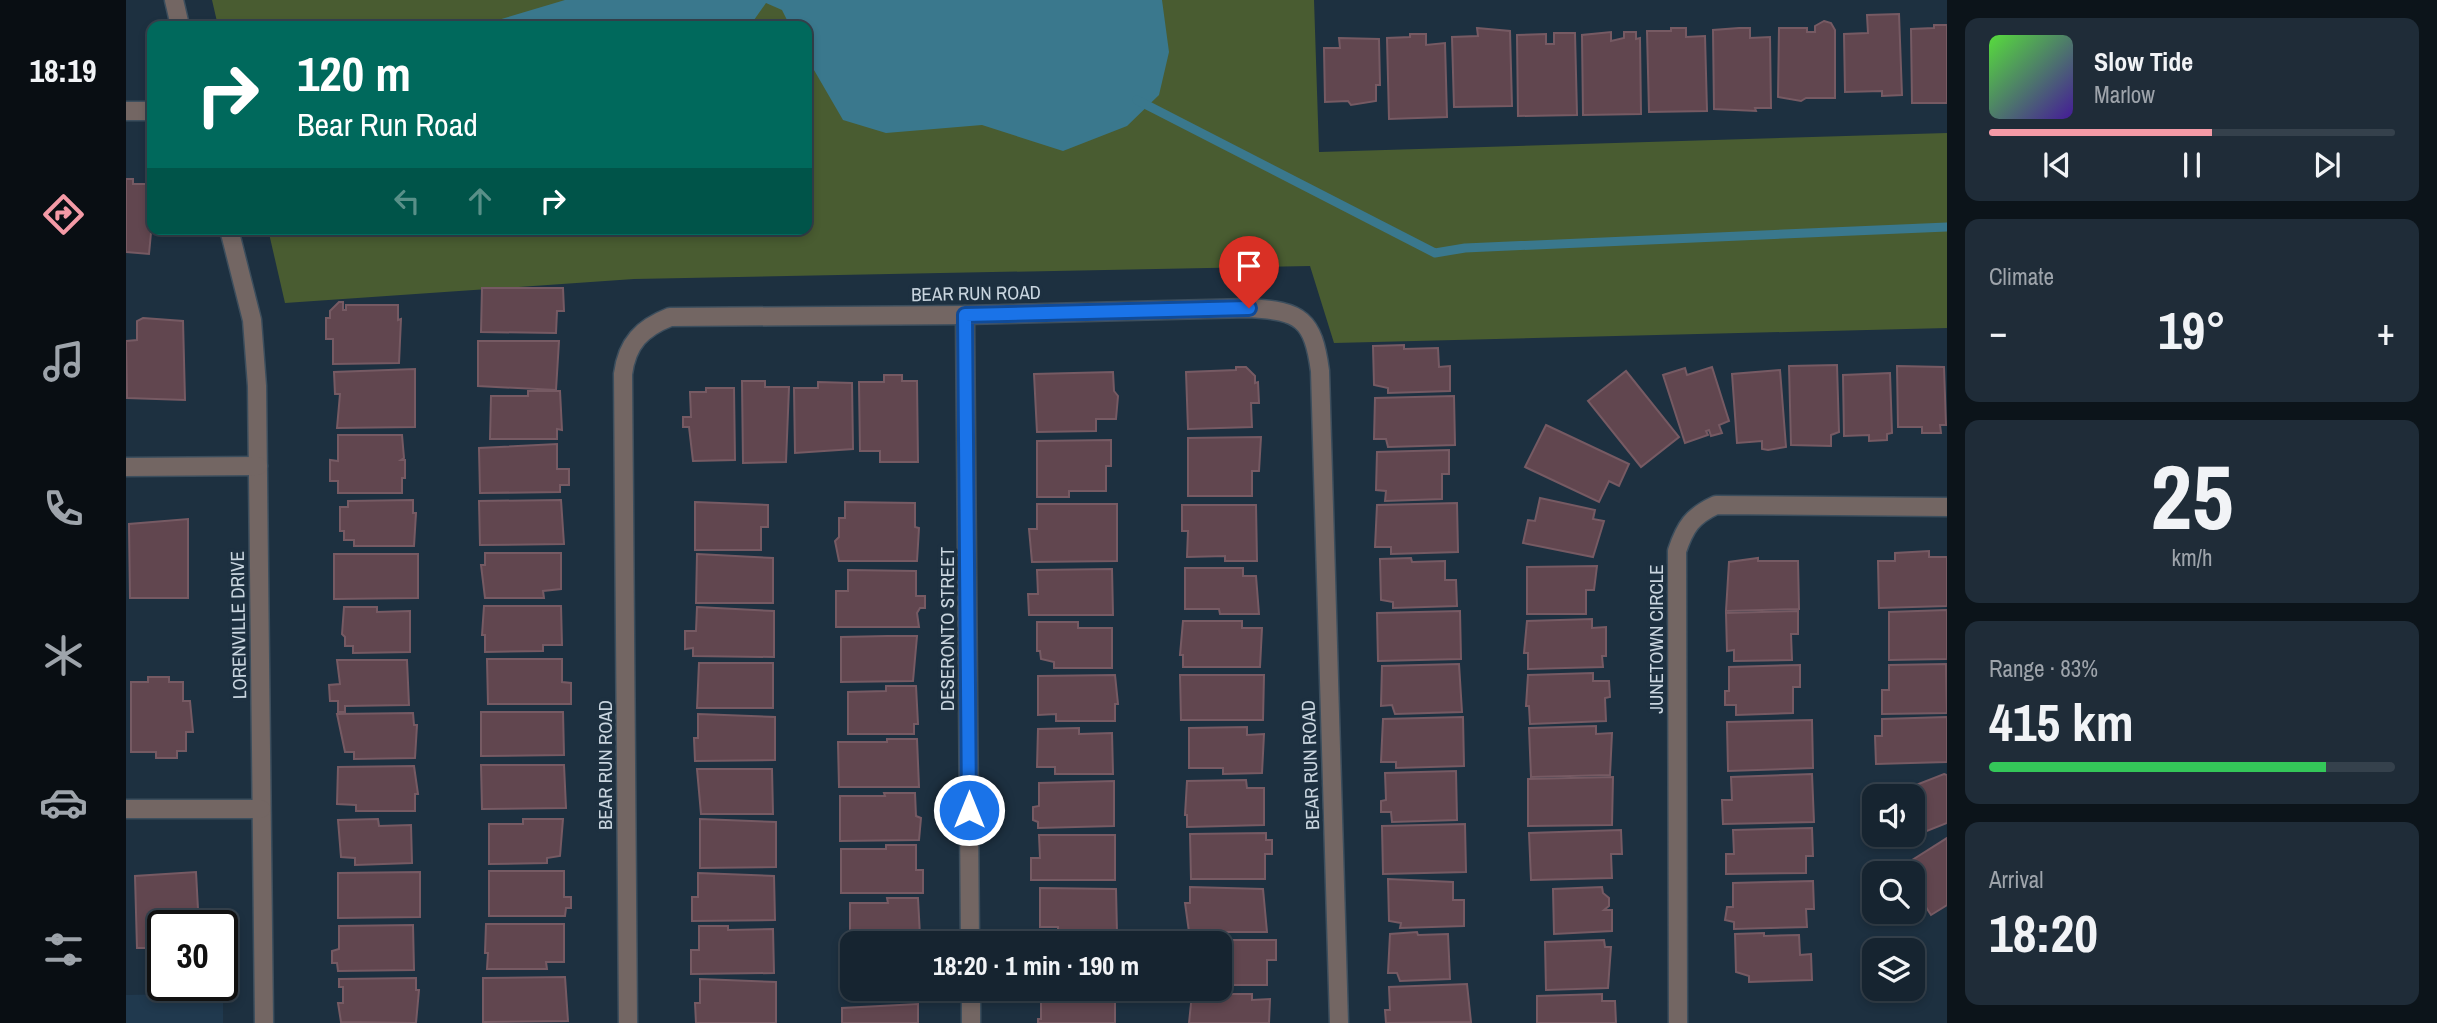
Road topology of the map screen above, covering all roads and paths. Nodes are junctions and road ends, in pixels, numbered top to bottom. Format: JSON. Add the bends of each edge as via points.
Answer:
{"nodes":[{"id":1,"x":174,"y":0,"type":"edge"},
{"id":2,"x":179,"y":21,"type":"edge"},
{"id":3,"x":126,"y":111,"type":"edge"},
{"id":4,"x":147,"y":111,"type":"edge"},
{"id":5,"x":230,"y":235,"type":"edge"},
{"id":6,"x":965,"y":315,"type":"junction"},
{"id":7,"x":258,"y":466,"type":"junction"},
{"id":8,"x":126,"y":467,"type":"edge"},
{"id":9,"x":1947,"y":507,"type":"edge"},
{"id":10,"x":126,"y":809,"type":"edge"},
{"id":11,"x":261,"y":809,"type":"junction"},
{"id":12,"x":970,"y":931,"type":"edge"},
{"id":13,"x":971,"y":1001,"type":"edge"},
{"id":14,"x":264,"y":1023,"type":"edge"},
{"id":15,"x":628,"y":1023,"type":"edge"},
{"id":16,"x":971,"y":1023,"type":"edge"},
{"id":17,"x":1339,"y":1023,"type":"edge"},
{"id":18,"x":1678,"y":1023,"type":"edge"}],
"edges":[{"from":1,"to":2,"type":"street"},
{"from":3,"to":4,"type":"street"},
{"from":5,"to":7,"type":"street","name":"LORENVILLE DRIVE","via":[[251,320]]},
{"from":6,"to":12,"type":"street","name":"DESERONTO STREET"},
{"from":6,"to":15,"type":"street","name":"BEAR RUN ROAD","via":[[670,317],[650,324],[626,353]]},
{"from":6,"to":17,"type":"street","name":"BEAR RUN ROAD","via":[[1249,308],[1276,310],[1303,321],[1311,330],[1321,370]]},
{"from":7,"to":8,"type":"street"},
{"from":7,"to":11,"type":"street","name":"LORENVILLE DRIVE"},
{"from":9,"to":18,"type":"street","name":"JUNETOWN CIRCLE","via":[[1716,505],[1696,514],[1684,528],[1676,551]]},
{"from":10,"to":11,"type":"street"},
{"from":11,"to":14,"type":"street","name":"LORENVILLE DRIVE"},
{"from":13,"to":16,"type":"street"}]}
